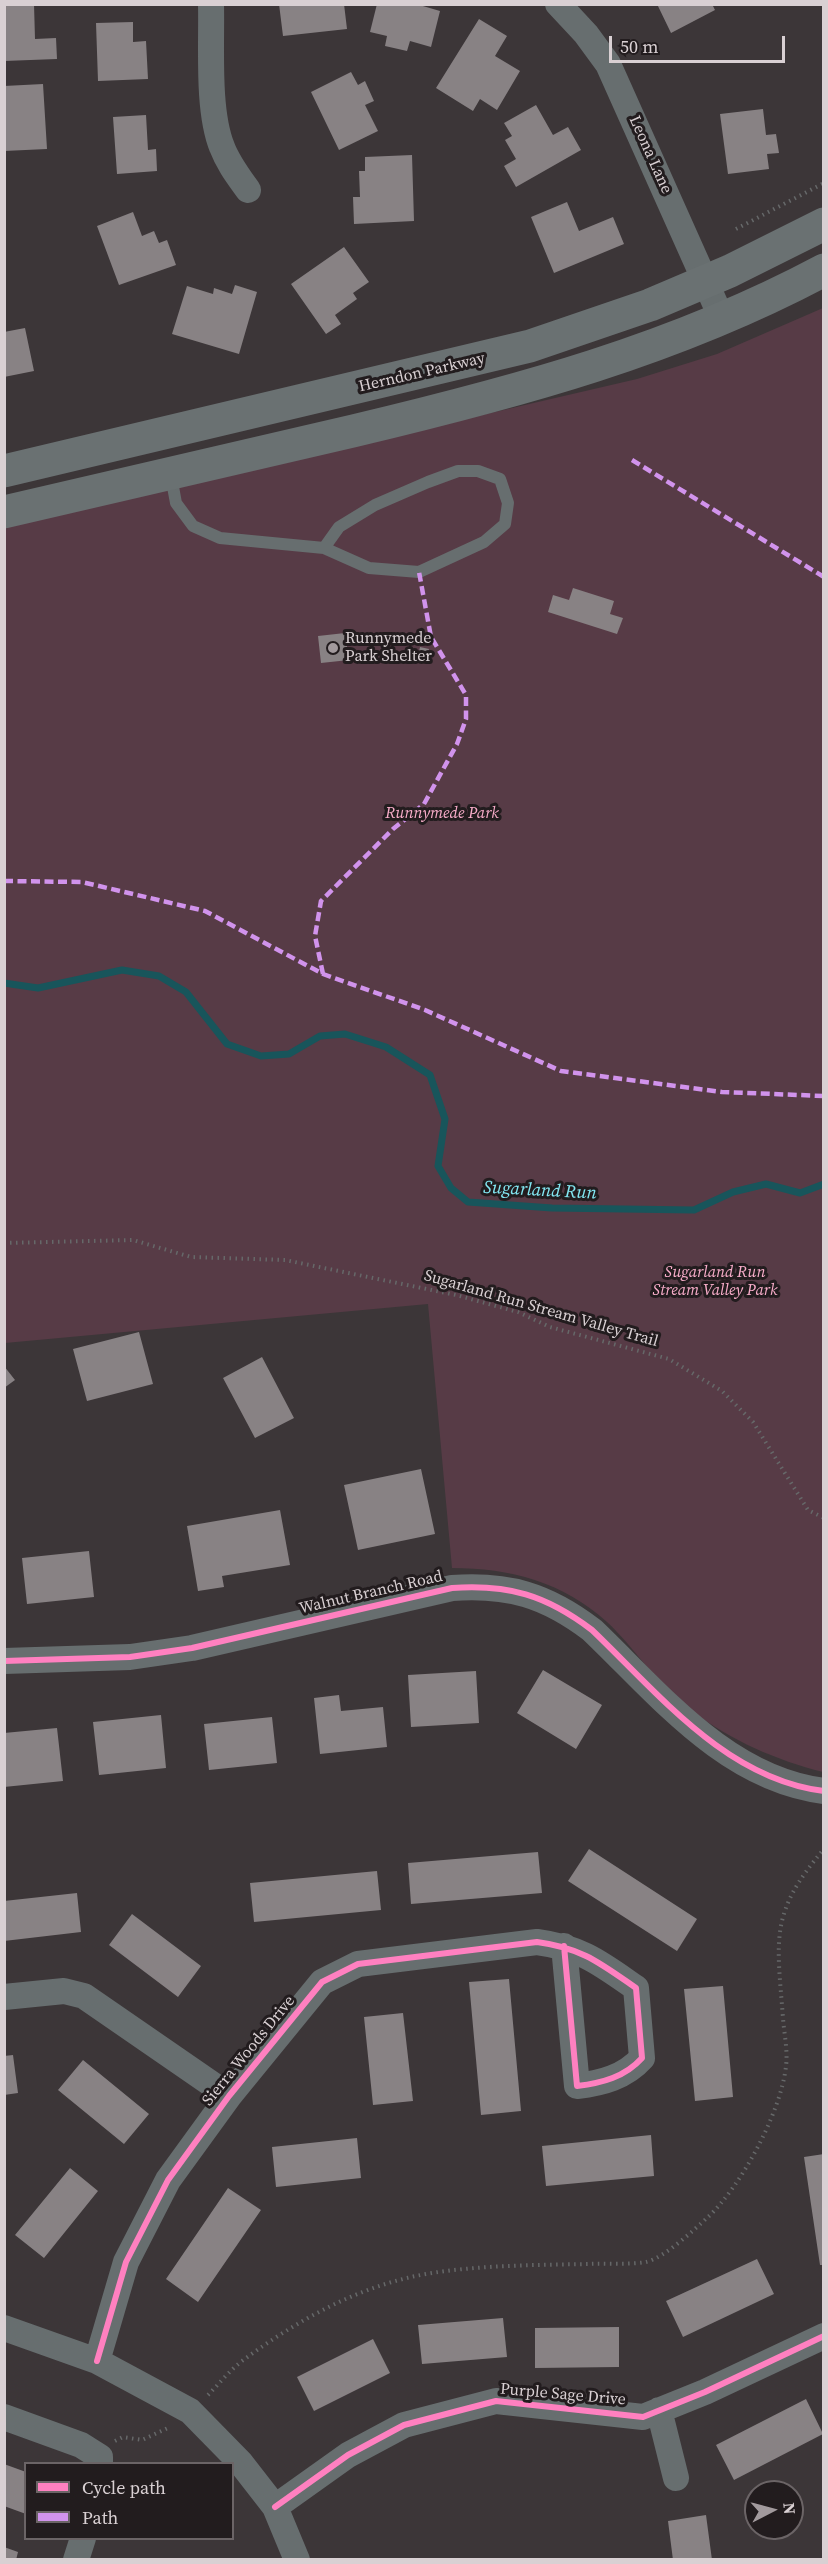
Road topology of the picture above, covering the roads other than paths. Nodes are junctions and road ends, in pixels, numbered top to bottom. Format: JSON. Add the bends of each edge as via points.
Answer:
{"nodes":[{"id":1,"x":211,"y":4,"type":"edge"},
{"id":2,"x":558,"y":4,"type":"edge"},
{"id":3,"x":248,"y":190,"type":"dead end"},
{"id":4,"x":824,"y":224,"type":"edge"},
{"id":5,"x":824,"y":270,"type":"edge"},
{"id":6,"x":706,"y":281,"type":"junction"},
{"id":7,"x":722,"y":319,"type":"junction"},
{"id":8,"x":4,"y":471,"type":"edge"},
{"id":9,"x":171,"y":474,"type":"junction"},
{"id":10,"x":4,"y":512,"type":"edge"},
{"id":11,"x":324,"y":548,"type":"junction"},
{"id":12,"x":4,"y":1661,"type":"edge"},
{"id":13,"x":824,"y":1791,"type":"edge"},
{"id":14,"x":564,"y":1946,"type":"junction"},
{"id":15,"x":4,"y":1997,"type":"edge"},
{"id":16,"x":229,"y":2096,"type":"junction"},
{"id":17,"x":4,"y":2328,"type":"edge"},
{"id":18,"x":824,"y":2336,"type":"edge"},
{"id":19,"x":97,"y":2361,"type":"junction"},
{"id":20,"x":659,"y":2410,"type":"junction"},
{"id":21,"x":4,"y":2417,"type":"edge"},
{"id":22,"x":100,"y":2460,"type":"edge"},
{"id":23,"x":676,"y":2478,"type":"dead end"},
{"id":24,"x":274,"y":2507,"type":"junction"},
{"id":25,"x":82,"y":2540,"type":"edge"},
{"id":26,"x":76,"y":2559,"type":"edge"},
{"id":27,"x":297,"y":2559,"type":"edge"}],
"edges":[{"from":1,"to":3,"type":"street","via":[[214,117],[221,145]]},
{"from":2,"to":6,"type":"street","name":"Leona Lane","via":[[608,64]]},
{"from":4,"to":6,"type":"main road","name":"Herndon Parkway"},
{"from":5,"to":7,"type":"main road"},
{"from":6,"to":7,"type":"street","name":"Leona Lane"},
{"from":6,"to":8,"type":"main road","name":"Herndon Parkway","via":[[613,319],[520,349]]},
{"from":7,"to":9,"type":"main road","via":[[618,360],[519,391]]},
{"from":9,"to":10,"type":"main road"},
{"from":9,"to":11,"type":"lane","via":[[176,503],[193,526],[220,538]]},
{"from":11,"to":11,"type":"lane","via":[[369,568],[419,572],[484,542],[505,524],[508,503],[500,479],[478,471],[458,471],[375,505],[339,527]]},
{"from":12,"to":13,"type":"street","name":"Walnut Branch Road","via":[[130,1657],[192,1648],[452,1588],[483,1586],[513,1590],[545,1600],[578,1620],[704,1736],[739,1761],[775,1778]]},
{"from":14,"to":14,"type":"street","name":"Sierra Woods Drive","via":[[586,1954],[636,1988],[642,2058],[631,2070],[599,2084],[577,2086]]},
{"from":14,"to":16,"type":"street","name":"Sierra Woods Drive","via":[[537,1942],[358,1964],[322,1982]]},
{"from":15,"to":16,"type":"street","via":[[63,1991],[84,1996]]},
{"from":16,"to":19,"type":"street","name":"Sierra Woods Drive","via":[[168,2180],[126,2262]]},
{"from":17,"to":19,"type":"street"},
{"from":18,"to":20,"type":"street","name":"Purple Sage Drive"},
{"from":19,"to":24,"type":"street","via":[[190,2411],[240,2462]]},
{"from":20,"to":23,"type":"street"},
{"from":20,"to":24,"type":"street","name":"Purple Sage Drive","via":[[643,2417],[496,2401],[404,2425],[348,2455]]},
{"from":21,"to":22,"type":"street","via":[[81,2445]]},
{"from":24,"to":27,"type":"street"},
{"from":25,"to":26,"type":"street"}]}
